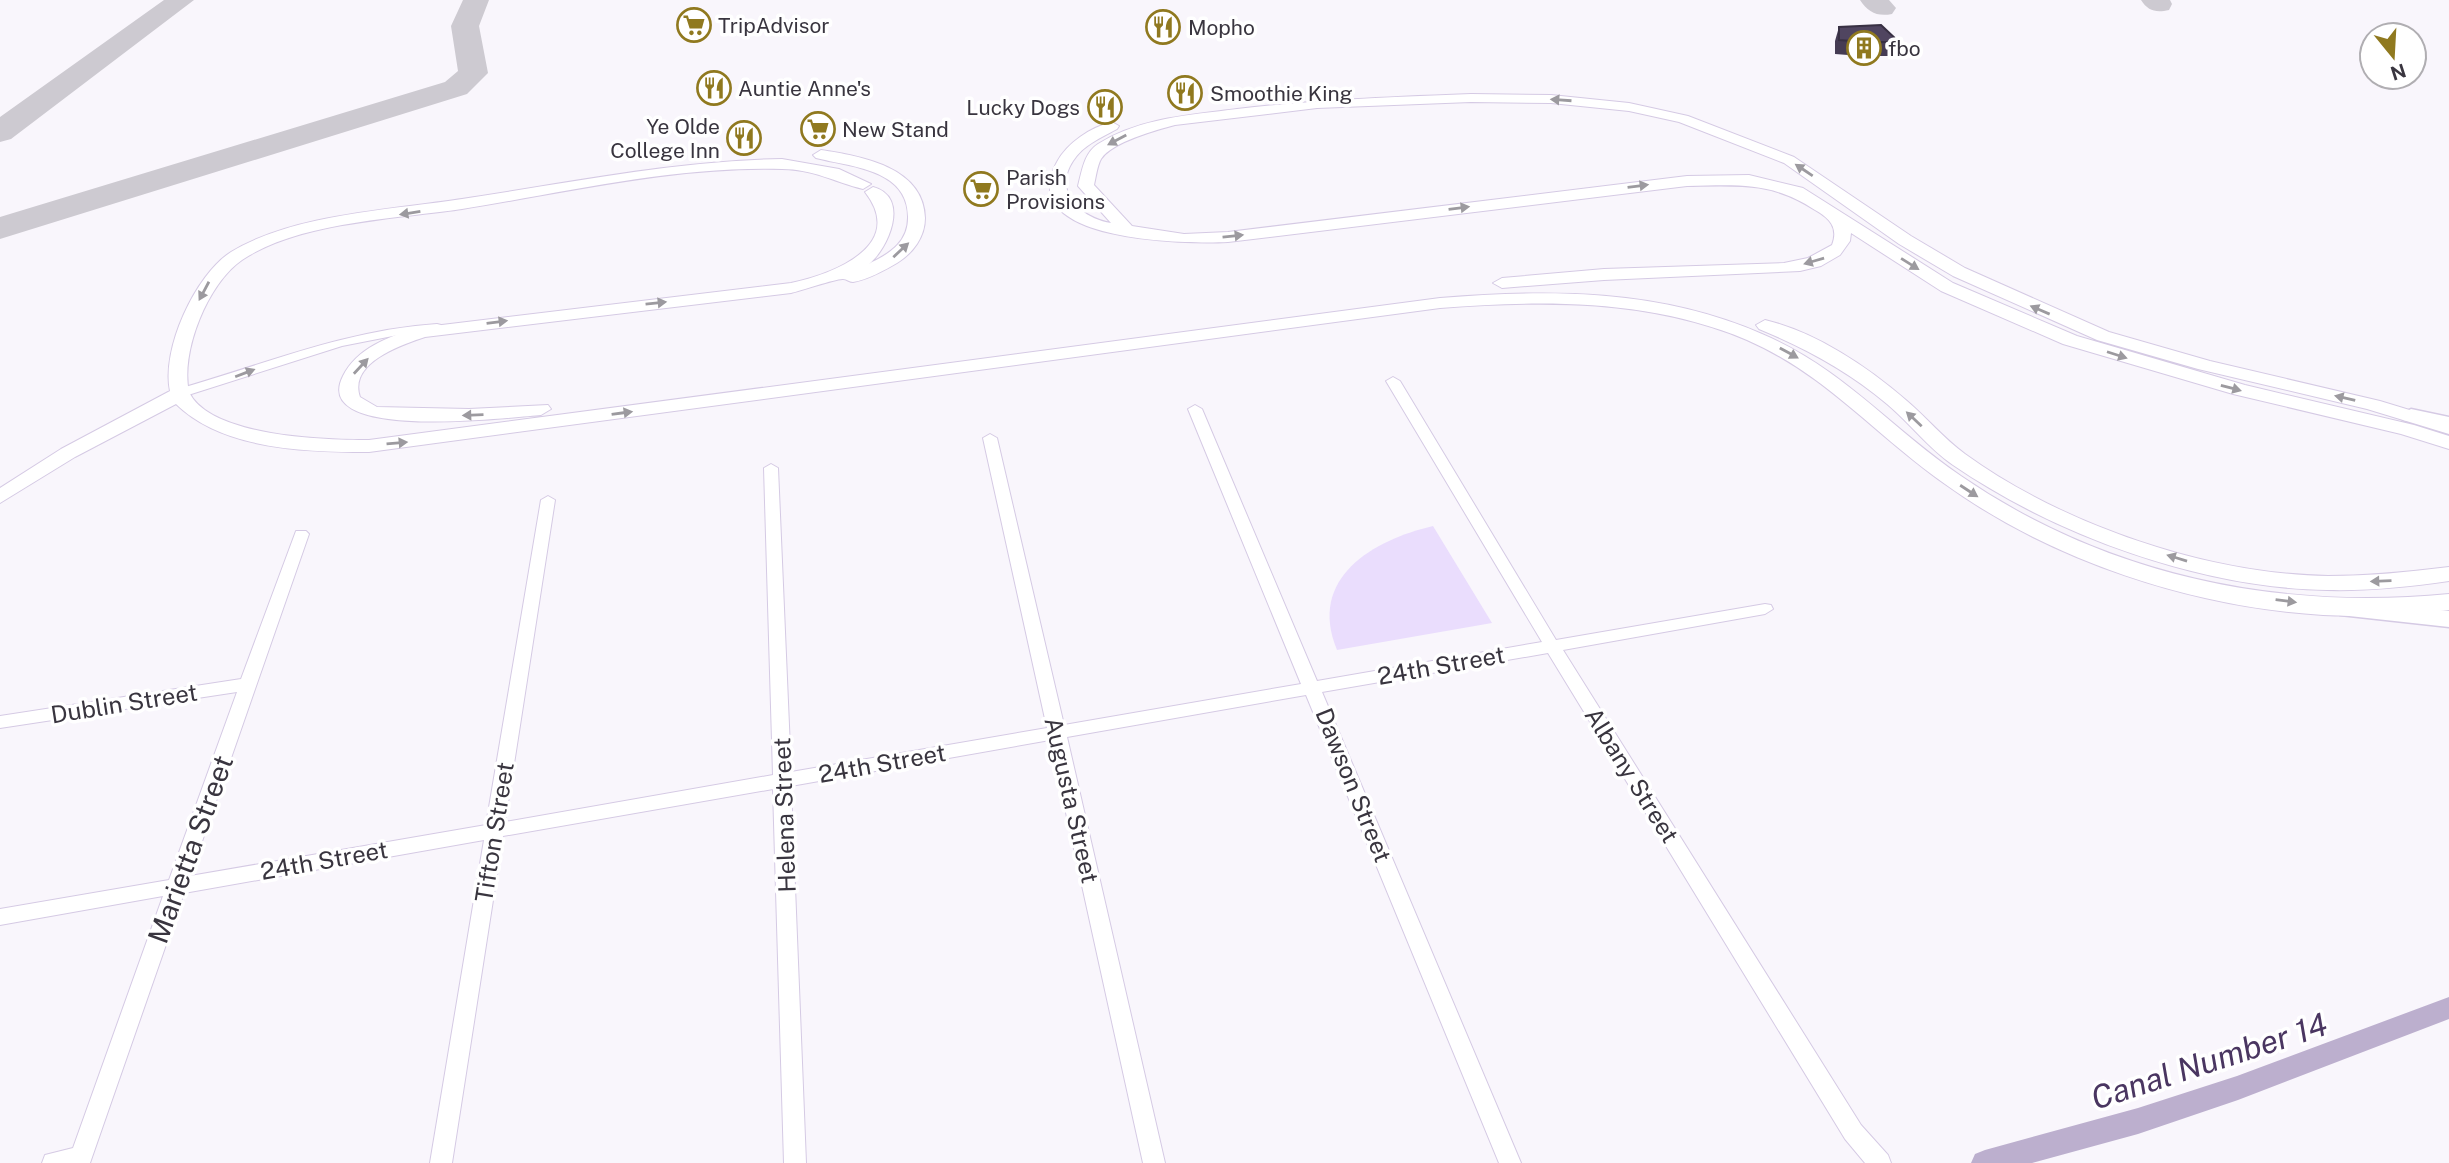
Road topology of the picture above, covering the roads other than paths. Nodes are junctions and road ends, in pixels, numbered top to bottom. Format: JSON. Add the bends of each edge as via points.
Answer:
{"nodes":[{"id":1,"x":1252,"y":111,"type":"junction"},
{"id":2,"x":438,"y":208,"type":"junction"},
{"id":3,"x":1833,"y":212,"type":"junction"},
{"id":4,"x":1127,"y":230,"type":"junction"},
{"id":5,"x":1450,"y":291,"type":"junction"},
{"id":6,"x":744,"y":293,"type":"junction"},
{"id":7,"x":446,"y":328,"type":"junction"},
{"id":8,"x":1393,"y":381,"type":"dead end"},
{"id":9,"x":180,"y":393,"type":"junction"},
{"id":10,"x":1195,"y":409,"type":"dead end"},
{"id":11,"x":2412,"y":415,"type":"junction"},
{"id":12,"x":2449,"y":423,"type":"edge"},
{"id":13,"x":2449,"y":428,"type":"edge"},
{"id":14,"x":990,"y":438,"type":"dead end"},
{"id":15,"x":2449,"y":443,"type":"edge"},
{"id":16,"x":771,"y":468,"type":"dead end"},
{"id":17,"x":0,"y":486,"type":"edge"},
{"id":18,"x":0,"y":497,"type":"edge"},
{"id":19,"x":548,"y":500,"type":"dead end"},
{"id":20,"x":301,"y":534,"type":"dead end"},
{"id":21,"x":2449,"y":573,"type":"edge"},
{"id":22,"x":2449,"y":602,"type":"edge"},
{"id":23,"x":1765,"y":608,"type":"dead end"},
{"id":24,"x":2349,"y":609,"type":"junction"},
{"id":25,"x":2449,"y":619,"type":"edge"},
{"id":26,"x":1552,"y":646,"type":"junction"},
{"id":27,"x":248,"y":684,"type":"junction"},
{"id":28,"x":1313,"y":687,"type":"junction"},
{"id":29,"x":0,"y":722,"type":"edge"},
{"id":30,"x":1057,"y":732,"type":"junction"},
{"id":31,"x":783,"y":780,"type":"junction"},
{"id":32,"x":493,"y":831,"type":"junction"},
{"id":33,"x":176,"y":886,"type":"junction"},
{"id":34,"x":0,"y":917,"type":"edge"},
{"id":35,"x":80,"y":1160,"type":"edge"},
{"id":36,"x":52,"y":1163,"type":"edge"},
{"id":37,"x":441,"y":1163,"type":"edge"},
{"id":38,"x":795,"y":1163,"type":"edge"},
{"id":39,"x":1154,"y":1163,"type":"edge"},
{"id":40,"x":1510,"y":1163,"type":"edge"},
{"id":41,"x":1881,"y":1163,"type":"edge"}],
"edges":[{"from":1,"to":4,"type":"main road","one_way":true,"via":[[1148,127],[1102,148],[1091,160],[1086,186]]},
{"from":1,"to":4,"type":"main road","via":[[1230,106],[1152,114],[1117,124],[1076,148],[1061,165],[1057,180],[1062,198],[1090,223]]},
{"from":11,"to":1,"type":"main road","one_way":true,"via":[[2103,336],[1959,272],[1779,155],[1683,119],[1629,107],[1551,99],[1317,104]]},
{"from":2,"to":6,"type":"main road","via":[[747,165],[802,166],[838,173],[868,188],[883,206],[885,225],[874,249],[845,272],[814,283]]},
{"from":6,"to":2,"type":"main road","one_way":true,"via":[[824,284],[879,266],[911,241],[917,214],[912,197],[895,177],[869,165],[828,156],[769,153],[715,158]]},
{"from":2,"to":9,"type":"main road","one_way":true,"via":[[279,237],[237,256],[205,286],[193,314],[178,364]]},
{"from":4,"to":3,"type":"main road","one_way":true,"via":[[1209,239],[1704,179],[1749,180],[1797,191]]},
{"from":3,"to":5,"type":"main road","one_way":true,"via":[[1842,223],[1843,239],[1837,250],[1816,261],[1754,269],[1535,280]]},
{"from":3,"to":15,"type":"main road","one_way":true,"via":[[1947,286],[2070,340],[2240,390]]},
{"from":5,"to":7,"type":"main road","one_way":true,"via":[[521,412],[395,415],[363,409],[348,396],[355,370],[372,354],[412,335]]},
{"from":21,"to":5,"type":"main road","one_way":true,"via":[[2396,581],[2314,581],[2205,566],[2128,542],[2022,498],[1957,457],[1870,382],[1769,326],[1693,303],[1582,287],[1524,285]]},
{"from":7,"to":6,"type":"main road","one_way":true},
{"from":9,"to":7,"type":"street","one_way":true,"via":[[356,336],[394,329]]},
{"from":8,"to":26,"type":"street","name":"Albany Street"},
{"from":9,"to":17,"type":"main road","via":[[148,400],[84,429],[42,453]]},
{"from":9,"to":18,"type":"main road","via":[[68,453]]},
{"from":9,"to":24,"type":"main road","one_way":true,"via":[[195,411],[234,429],[295,442],[369,446],[1440,303],[1522,296],[1588,298],[1683,314],[1779,348],[1847,392],[1955,482],[2034,530],[2088,553],[2199,587]]},
{"from":10,"to":28,"type":"street","name":"Dawson Street"},
{"from":11,"to":12,"type":"main road"},
{"from":11,"to":13,"type":"main road"},
{"from":14,"to":30,"type":"street","name":"Augusta Street"},
{"from":16,"to":31,"type":"street","name":"Helena Street"},
{"from":19,"to":32,"type":"street","name":"Tifton Street"},
{"from":20,"to":27,"type":"street","name":"Marietta Street"},
{"from":22,"to":24,"type":"main road"},
{"from":23,"to":26,"type":"street","name":"24th Street"},
{"from":24,"to":25,"type":"main road"},
{"from":26,"to":28,"type":"street","name":"24th Street"},
{"from":26,"to":41,"type":"street","name":"Albany Street","via":[[1853,1132]]},
{"from":27,"to":29,"type":"street","name":"Dublin Street"},
{"from":27,"to":33,"type":"street","name":"Marietta Street"},
{"from":28,"to":30,"type":"street","name":"24th Street"},
{"from":28,"to":40,"type":"street","name":"Dawson Street"},
{"from":30,"to":31,"type":"street","name":"24th Street"},
{"from":30,"to":39,"type":"street","name":"Augusta Street"},
{"from":31,"to":32,"type":"street","name":"24th Street"},
{"from":31,"to":38,"type":"street","name":"Helena Street"},
{"from":32,"to":33,"type":"street","name":"24th Street"},
{"from":32,"to":37,"type":"street","name":"Tifton Street"},
{"from":33,"to":34,"type":"street","name":"24th Street"},
{"from":33,"to":35,"type":"street","name":"Marietta Street"},
{"from":35,"to":36,"type":"street"}]}
